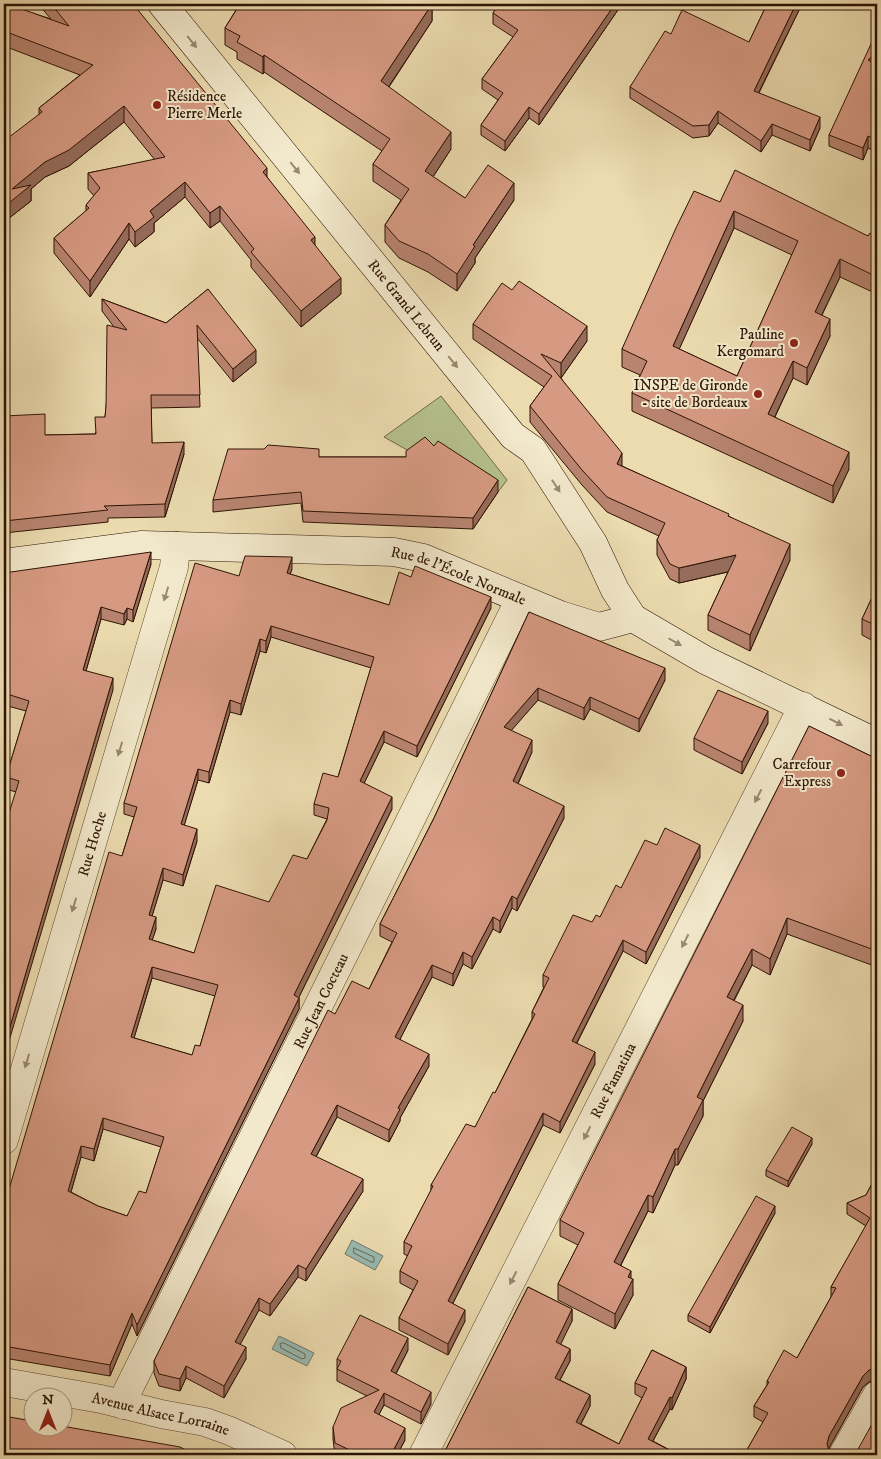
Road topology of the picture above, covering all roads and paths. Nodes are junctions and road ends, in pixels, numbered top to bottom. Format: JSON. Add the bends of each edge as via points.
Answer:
{"nodes":[{"id":1,"x":162,"y":4,"type":"edge"},
{"id":2,"x":176,"y":546,"type":"junction"},
{"id":3,"x":4,"y":563,"type":"edge"},
{"id":4,"x":520,"y":599,"type":"junction"},
{"id":5,"x":633,"y":618,"type":"junction"},
{"id":6,"x":803,"y":706,"type":"junction"},
{"id":7,"x":877,"y":743,"type":"edge"},
{"id":8,"x":4,"y":1140,"type":"edge"},
{"id":9,"x":4,"y":1382,"type":"edge"},
{"id":10,"x":877,"y":1395,"type":"edge"},
{"id":11,"x":123,"y":1405,"type":"junction"},
{"id":12,"x":283,"y":1455,"type":"edge"},
{"id":13,"x":423,"y":1455,"type":"edge"},
{"id":14,"x":843,"y":1455,"type":"edge"}],
"edges":[{"from":1,"to":5,"type":"street","name":"Rue Grand Lebrun","one_way":true,"via":[[514,436],[532,450],[593,543],[615,590]]},
{"from":2,"to":3,"type":"street","name":"Rue de l'École Normale","via":[[142,544]]},
{"from":2,"to":4,"type":"street","name":"Rue de l'École Normale","via":[[394,552],[423,558]]},
{"from":2,"to":8,"type":"street","name":"Rue Hoche","one_way":true,"via":[[174,567]]},
{"from":4,"to":5,"type":"street","name":"Rue de l'École Normale","via":[[599,627]]},
{"from":4,"to":11,"type":"street","name":"Rue Jean Cocteau","via":[[129,1387]]},
{"from":5,"to":6,"type":"street","one_way":true,"via":[[706,660]]},
{"from":6,"to":7,"type":"street","one_way":true},
{"from":6,"to":13,"type":"street","name":"Rue Famatina","one_way":true},
{"from":9,"to":11,"type":"street","name":"Avenue Alsace Lorraine"},
{"from":10,"to":14,"type":"street"},
{"from":11,"to":12,"type":"street","name":"Avenue Alsace Lorraine","via":[[205,1422]]}]}
